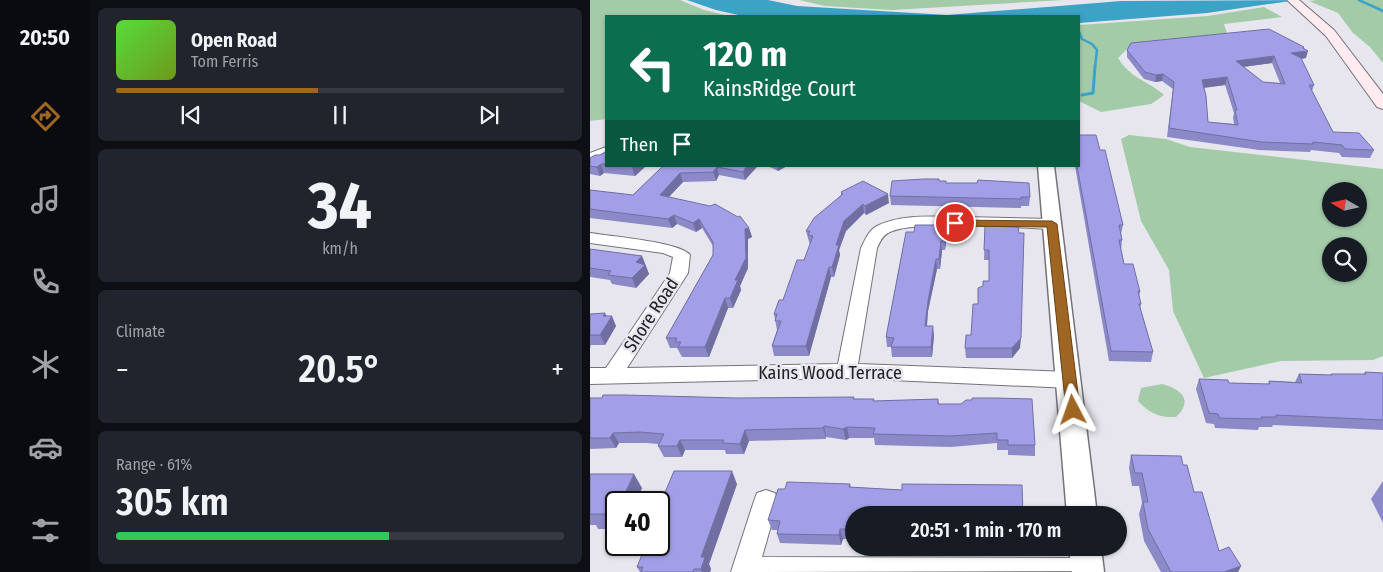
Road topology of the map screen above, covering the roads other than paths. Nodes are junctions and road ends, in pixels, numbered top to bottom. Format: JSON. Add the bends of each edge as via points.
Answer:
{"nodes":[{"id":1,"x":1285,"y":0,"type":"edge"},
{"id":2,"x":1292,"y":0,"type":"edge"},
{"id":3,"x":1314,"y":21,"type":"junction"},
{"id":4,"x":1383,"y":104,"type":"edge"},
{"id":5,"x":605,"y":151,"type":"edge"},
{"id":6,"x":590,"y":158,"type":"edge"},
{"id":7,"x":1046,"y":167,"type":"edge"},
{"id":8,"x":1052,"y":224,"type":"junction"},
{"id":9,"x":590,"y":238,"type":"edge"},
{"id":10,"x":847,"y":371,"type":"junction"},
{"id":11,"x":590,"y":376,"type":"edge"},
{"id":12,"x":612,"y":376,"type":"junction"},
{"id":13,"x":1070,"y":380,"type":"junction"},
{"id":14,"x":766,"y":501,"type":"dead end"},
{"id":15,"x":1081,"y":506,"type":"edge"},
{"id":16,"x":1086,"y":563,"type":"edge"},
{"id":17,"x":744,"y":571,"type":"edge"}],
"edges":[{"from":1,"to":3,"type":"main road"},
{"from":2,"to":3,"type":"main road"},
{"from":3,"to":4,"type":"main road","via":[[1341,48]]},
{"from":5,"to":6,"type":"street"},
{"from":7,"to":8,"type":"street"},
{"from":8,"to":10,"type":"street","via":[[916,222],[883,229],[875,236],[870,248]]},
{"from":8,"to":13,"type":"street"},
{"from":9,"to":12,"type":"street","name":"Shore Road","via":[[666,249],[682,255],[679,273]]},
{"from":10,"to":12,"type":"street","name":"Kains Wood Terrace"},
{"from":10,"to":13,"type":"street","name":"Kains Wood Terrace"},
{"from":11,"to":12,"type":"street","name":"Kains Wood Terrace"},
{"from":13,"to":15,"type":"street"},
{"from":14,"to":17,"type":"street"},
{"from":16,"to":17,"type":"street"}]}
